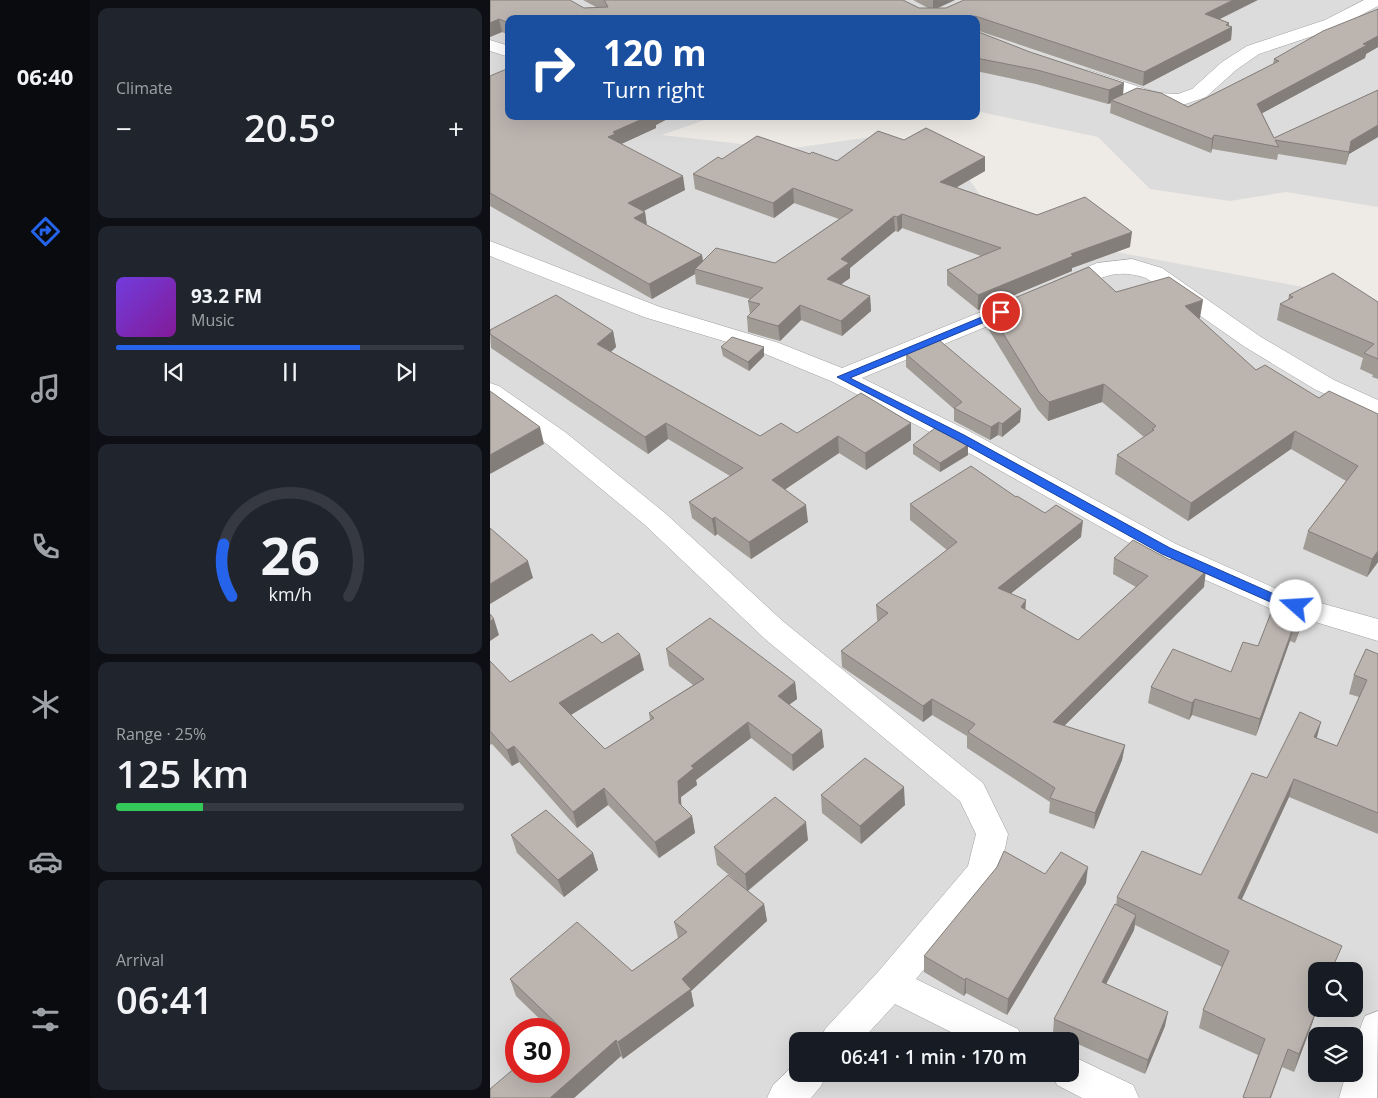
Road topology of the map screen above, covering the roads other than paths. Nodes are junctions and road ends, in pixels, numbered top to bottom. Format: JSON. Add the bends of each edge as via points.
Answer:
{"nodes":[{"id":1,"x":1377,"y":0,"type":"edge"},
{"id":2,"x":490,"y":45,"type":"edge"},
{"id":3,"x":505,"y":51,"type":"edge"},
{"id":4,"x":1074,"y":72,"type":"edge"},
{"id":5,"x":490,"y":248,"type":"edge"},
{"id":6,"x":842,"y":377,"type":"junction"},
{"id":7,"x":490,"y":391,"type":"edge"},
{"id":8,"x":1378,"y":409,"type":"edge"},
{"id":9,"x":1378,"y":630,"type":"edge"},
{"id":10,"x":890,"y":984,"type":"junction"},
{"id":11,"x":1378,"y":1028,"type":"edge"},
{"id":12,"x":846,"y":1032,"type":"edge"},
{"id":13,"x":987,"y":1032,"type":"edge"},
{"id":14,"x":1079,"y":1078,"type":"edge"},
{"id":15,"x":801,"y":1082,"type":"edge"},
{"id":16,"x":786,"y":1098,"type":"edge"},
{"id":17,"x":1120,"y":1098,"type":"edge"},
{"id":18,"x":1358,"y":1098,"type":"edge"}],
"edges":[{"from":1,"to":4,"type":"street","via":[[1331,24],[1253,50],[1199,93],[1180,100],[1156,99]]},
{"from":2,"to":3,"type":"street"},
{"from":5,"to":6,"type":"street","via":[[652,312],[771,348]]},
{"from":6,"to":8,"type":"street","via":[[1106,268],[1132,266],[1154,273],[1253,342],[1325,385]]},
{"from":6,"to":9,"type":"street","via":[[960,437],[1166,551],[1279,601]]},
{"from":7,"to":10,"type":"street","via":[[556,438],[655,519],[774,631],[972,792],[992,834],[983,872]]},
{"from":10,"to":12,"type":"street"},
{"from":10,"to":13,"type":"street"},
{"from":11,"to":18,"type":"street"},
{"from":14,"to":17,"type":"street"},
{"from":15,"to":16,"type":"street"}]}
